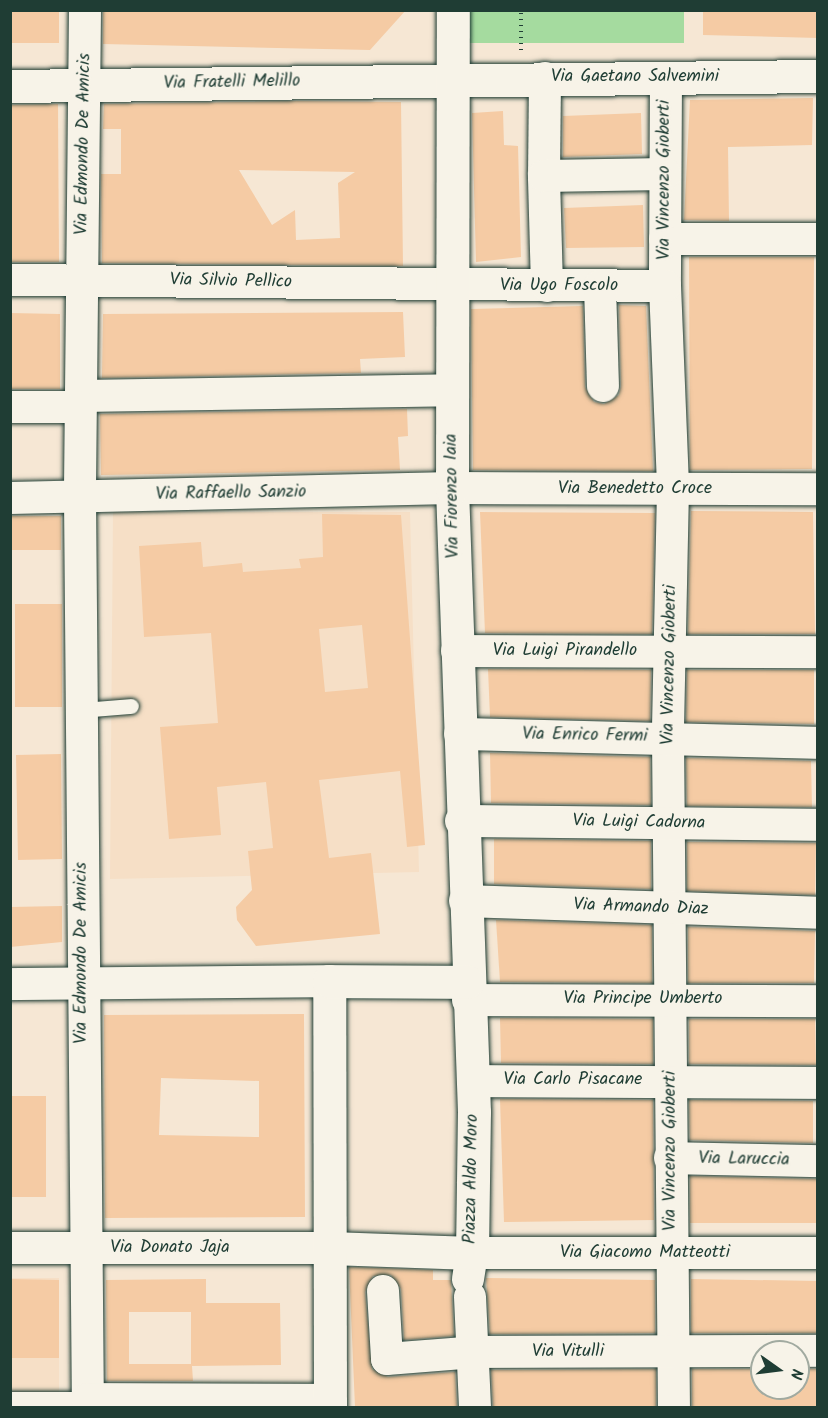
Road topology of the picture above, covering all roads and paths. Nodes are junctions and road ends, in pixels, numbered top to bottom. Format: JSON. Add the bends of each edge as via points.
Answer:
{"nodes":[{"id":1,"x":85,"y":10,"type":"edge"},
{"id":2,"x":453,"y":10,"type":"edge"},
{"id":3,"x":521,"y":10,"type":"edge"},
{"id":4,"x":818,"y":76,"type":"edge"},
{"id":5,"x":453,"y":78,"type":"junction"},
{"id":6,"x":533,"y":78,"type":"junction"},
{"id":7,"x":666,"y":78,"type":"junction"},
{"id":8,"x":10,"y":86,"type":"edge"},
{"id":9,"x":86,"y":86,"type":"junction"},
{"id":10,"x":665,"y":174,"type":"junction"},
{"id":11,"x":544,"y":176,"type":"junction"},
{"id":12,"x":665,"y":239,"type":"junction"},
{"id":13,"x":818,"y":239,"type":"edge"},
{"id":14,"x":83,"y":279,"type":"junction"},
{"id":15,"x":10,"y":280,"type":"edge"},
{"id":16,"x":547,"y":286,"type":"junction"},
{"id":17,"x":600,"y":286,"type":"junction"},
{"id":18,"x":665,"y":286,"type":"junction"},
{"id":19,"x":452,"y":287,"type":"junction"},
{"id":20,"x":603,"y":386,"type":"dead end"},
{"id":21,"x":452,"y":390,"type":"junction"},
{"id":22,"x":81,"y":401,"type":"junction"},
{"id":23,"x":10,"y":407,"type":"edge"},
{"id":24,"x":452,"y":488,"type":"junction"},
{"id":25,"x":673,"y":489,"type":"junction"},
{"id":26,"x":818,"y":489,"type":"edge"},
{"id":27,"x":10,"y":498,"type":"edge"},
{"id":28,"x":80,"y":498,"type":"junction"},
{"id":29,"x":672,"y":650,"type":"junction"},
{"id":30,"x":457,"y":651,"type":"junction"},
{"id":31,"x":818,"y":652,"type":"edge"},
{"id":32,"x":131,"y":706,"type":"dead end"},
{"id":33,"x":81,"y":710,"type":"junction"},
{"id":34,"x":460,"y":734,"type":"junction"},
{"id":35,"x":668,"y":737,"type":"junction"},
{"id":36,"x":818,"y":743,"type":"edge"},
{"id":37,"x":461,"y":821,"type":"junction"},
{"id":38,"x":671,"y":824,"type":"junction"},
{"id":39,"x":818,"y":825,"type":"edge"},
{"id":40,"x":465,"y":901,"type":"junction"},
{"id":41,"x":672,"y":910,"type":"junction"},
{"id":42,"x":818,"y":913,"type":"edge"},
{"id":43,"x":329,"y":981,"type":"junction"},
{"id":44,"x":82,"y":983,"type":"junction"},
{"id":45,"x":10,"y":984,"type":"edge"},
{"id":46,"x":467,"y":991,"type":"junction"},
{"id":47,"x":672,"y":998,"type":"junction"},
{"id":48,"x":818,"y":1001,"type":"edge"},
{"id":49,"x":670,"y":1079,"type":"junction"},
{"id":50,"x":472,"y":1080,"type":"junction"},
{"id":51,"x":818,"y":1083,"type":"edge"},
{"id":52,"x":670,"y":1158,"type":"junction"},
{"id":53,"x":818,"y":1161,"type":"edge"},
{"id":54,"x":10,"y":1248,"type":"edge"},
{"id":55,"x":86,"y":1248,"type":"junction"},
{"id":56,"x":330,"y":1248,"type":"junction"},
{"id":57,"x":818,"y":1253,"type":"edge"},
{"id":58,"x":672,"y":1254,"type":"junction"},
{"id":59,"x":470,"y":1276,"type":"junction"},
{"id":60,"x":383,"y":1291,"type":"dead end"},
{"id":61,"x":818,"y":1351,"type":"edge"},
{"id":62,"x":476,"y":1352,"type":"junction"},
{"id":63,"x":672,"y":1352,"type":"junction"},
{"id":64,"x":10,"y":1399,"type":"edge"},
{"id":65,"x":88,"y":1403,"type":"edge"},
{"id":66,"x":330,"y":1404,"type":"edge"},
{"id":67,"x":475,"y":1407,"type":"edge"},
{"id":68,"x":674,"y":1407,"type":"edge"}],
"edges":[{"from":1,"to":9,"type":"street","name":"Via Edmondo De Amicis"},
{"from":2,"to":5,"type":"street","name":"Via Fiorenzo Iaia"},
{"from":3,"to":6,"type":"path"},
{"from":4,"to":7,"type":"street","name":"Via Gaetano Salvemini"},
{"from":5,"to":6,"type":"street","name":"Via Gaetano Salvemini"},
{"from":5,"to":9,"type":"street","name":"Via Fratelli Melillo"},
{"from":5,"to":19,"type":"street","name":"Via Fiorenzo Iaia"},
{"from":6,"to":7,"type":"street","name":"Via Gaetano Salvemini"},
{"from":6,"to":11,"type":"street"},
{"from":7,"to":10,"type":"street","name":"Via Vincenzo Gioberti"},
{"from":8,"to":9,"type":"street","name":"Via Fratelli Melillo"},
{"from":9,"to":14,"type":"street","name":"Via Edmondo De Amicis"},
{"from":10,"to":11,"type":"street"},
{"from":10,"to":12,"type":"street","name":"Via Vincenzo Gioberti"},
{"from":11,"to":16,"type":"street"},
{"from":12,"to":13,"type":"street"},
{"from":12,"to":18,"type":"street","name":"Via Vincenzo Gioberti"},
{"from":14,"to":15,"type":"street","name":"Via Silvio Pellico"},
{"from":14,"to":19,"type":"street","name":"Via Silvio Pellico"},
{"from":14,"to":22,"type":"street","name":"Via Edmondo De Amicis"},
{"from":16,"to":17,"type":"street","name":"Via Ugo Foscolo"},
{"from":16,"to":19,"type":"street","name":"Via Ugo Foscolo"},
{"from":17,"to":18,"type":"street","name":"Via Ugo Foscolo"},
{"from":17,"to":20,"type":"street"},
{"from":18,"to":25,"type":"street","name":"Via Vincenzo Gioberti"},
{"from":19,"to":21,"type":"street","name":"Via Fiorenzo Iaia"},
{"from":21,"to":22,"type":"street"},
{"from":21,"to":24,"type":"street","name":"Via Fiorenzo Iaia"},
{"from":22,"to":23,"type":"street"},
{"from":22,"to":28,"type":"street","name":"Via Edmondo De Amicis"},
{"from":24,"to":25,"type":"street","name":"Via Benedetto Croce"},
{"from":24,"to":28,"type":"street","name":"Via Raffaello Sanzio"},
{"from":24,"to":30,"type":"street","name":"Via Fiorenzo Iaia"},
{"from":25,"to":26,"type":"street","name":"Via Benedetto Croce"},
{"from":25,"to":29,"type":"street","name":"Via Vincenzo Gioberti"},
{"from":27,"to":28,"type":"street","name":"Via Raffaello Sanzio"},
{"from":28,"to":33,"type":"street","name":"Via Edmondo De Amicis"},
{"from":29,"to":30,"type":"street","name":"Via Luigi Pirandello"},
{"from":29,"to":31,"type":"street","name":"Via Luigi Pirandello"},
{"from":29,"to":35,"type":"street","name":"Via Vincenzo Gioberti"},
{"from":30,"to":34,"type":"street","name":"Via Fiorenzo Iaia"},
{"from":32,"to":33,"type":"lane"},
{"from":33,"to":44,"type":"street","name":"Via Edmondo De Amicis"},
{"from":34,"to":35,"type":"street","name":"Via Enrico Fermi"},
{"from":34,"to":37,"type":"street","name":"Via Fiorenzo Iaia"},
{"from":35,"to":36,"type":"street","name":"Via Enrico Fermi"},
{"from":35,"to":38,"type":"street","name":"Via Vincenzo Gioberti"},
{"from":37,"to":38,"type":"street","name":"Via Luigi Cadorna"},
{"from":37,"to":40,"type":"street","name":"Via Fiorenzo Iaia"},
{"from":38,"to":39,"type":"street","name":"Via Luigi Cadorna"},
{"from":38,"to":41,"type":"street","name":"Via Vincenzo Gioberti"},
{"from":40,"to":41,"type":"street","name":"Via Armando Diaz"},
{"from":40,"to":46,"type":"street","name":"Via Fiorenzo Iaia"},
{"from":41,"to":42,"type":"street","name":"Via Armando Diaz"},
{"from":41,"to":47,"type":"street","name":"Via Vincenzo Gioberti"},
{"from":43,"to":44,"type":"street"},
{"from":43,"to":46,"type":"street"},
{"from":43,"to":56,"type":"street"},
{"from":44,"to":45,"type":"street"},
{"from":44,"to":55,"type":"street","name":"Via Edmondo De Amicis"},
{"from":46,"to":47,"type":"street","name":"Via Principe Umberto"},
{"from":46,"to":50,"type":"street","name":"Piazza Aldo Moro"},
{"from":47,"to":48,"type":"street","name":"Via Principe Umberto"},
{"from":47,"to":49,"type":"street","name":"Via Vincenzo Gioberti"},
{"from":49,"to":50,"type":"street","name":"Via Carlo Pisacane"},
{"from":49,"to":51,"type":"street","name":"Via Carlo Pisacane"},
{"from":49,"to":52,"type":"street","name":"Via Vincenzo Gioberti"},
{"from":50,"to":59,"type":"street","name":"Piazza Aldo Moro"},
{"from":52,"to":53,"type":"street","name":"Via Laruccia"},
{"from":52,"to":58,"type":"street","name":"Via Vincenzo Gioberti"},
{"from":54,"to":55,"type":"street","name":"Via Donato Jaja"},
{"from":55,"to":56,"type":"street","name":"Via Donato Jaja"},
{"from":55,"to":65,"type":"street","name":"Via Edmondo De Amicis"},
{"from":56,"to":59,"type":"street","name":"Piazza Aldo Moro"},
{"from":56,"to":66,"type":"street"},
{"from":57,"to":58,"type":"street","name":"Via Giacomo Matteotti"},
{"from":58,"to":59,"type":"street","name":"Via Giacomo Matteotti"},
{"from":58,"to":63,"type":"street","name":"Via Vincenzo Gioberti"},
{"from":59,"to":62,"type":"street"},
{"from":60,"to":62,"type":"street","name":"Via Vitulli","via":[[387,1359]]},
{"from":61,"to":63,"type":"street","name":"Via Vitulli"},
{"from":62,"to":63,"type":"street","name":"Via Vitulli"},
{"from":62,"to":67,"type":"street"},
{"from":63,"to":68,"type":"street","name":"Via Vincenzo Gioberti"},
{"from":64,"to":65,"type":"lane"},
{"from":65,"to":66,"type":"street"}]}
